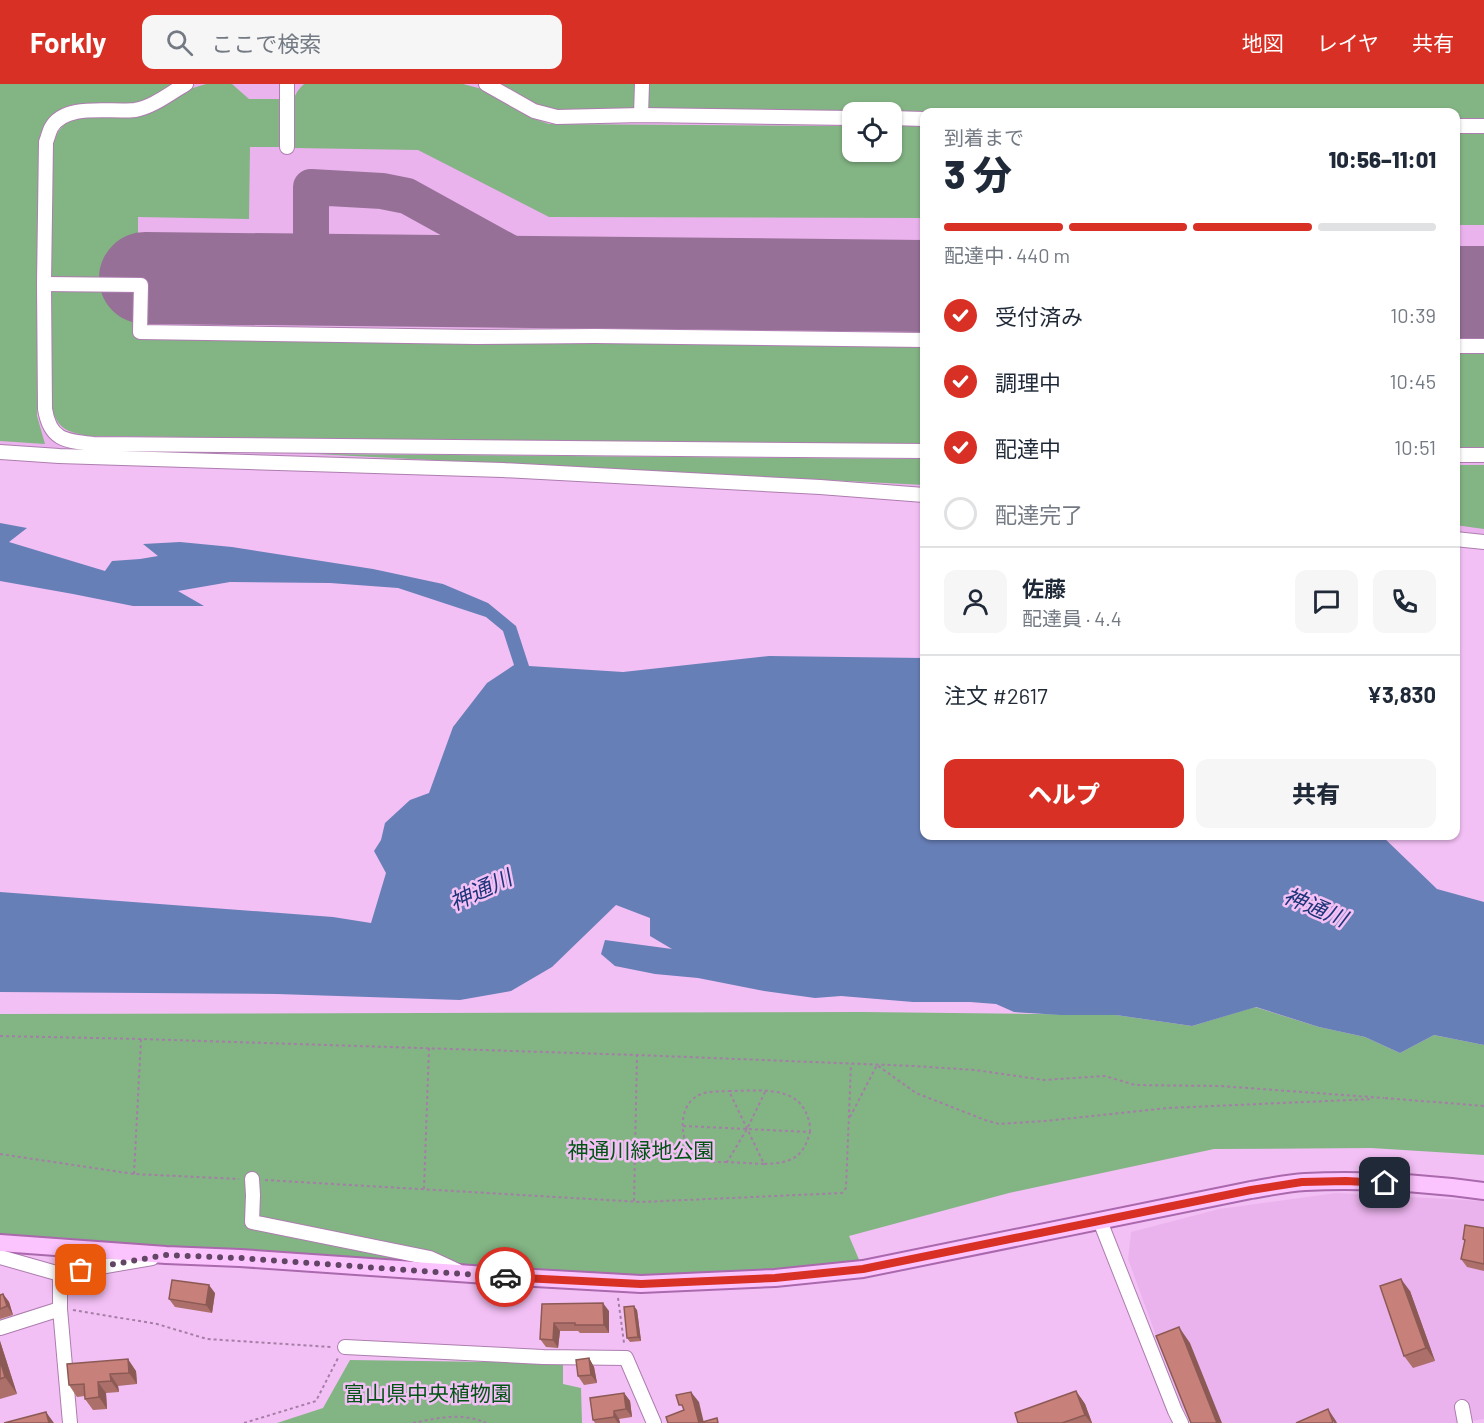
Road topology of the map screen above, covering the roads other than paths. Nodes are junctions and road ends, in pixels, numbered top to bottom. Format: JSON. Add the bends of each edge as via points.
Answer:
{"nodes":[{"id":1,"x":186,"y":84,"type":"edge"},
{"id":2,"x":287,"y":84,"type":"edge"},
{"id":3,"x":486,"y":84,"type":"edge"},
{"id":4,"x":642,"y":84,"type":"edge"},
{"id":5,"x":641,"y":115,"type":"junction"},
{"id":6,"x":842,"y":118,"type":"edge"},
{"id":7,"x":902,"y":118,"type":"edge"},
{"id":8,"x":920,"y":119,"type":"edge"},
{"id":9,"x":1460,"y":126,"type":"edge"},
{"id":10,"x":1484,"y":126,"type":"edge"},
{"id":11,"x":287,"y":147,"type":"dead end"},
{"id":12,"x":44,"y":284,"type":"junction"},
{"id":13,"x":920,"y":340,"type":"edge"},
{"id":14,"x":1460,"y":346,"type":"edge"},
{"id":15,"x":1484,"y":346,"type":"edge"},
{"id":16,"x":0,"y":452,"type":"edge"},
{"id":17,"x":920,"y":452,"type":"edge"},
{"id":18,"x":1460,"y":455,"type":"edge"},
{"id":19,"x":1484,"y":455,"type":"edge"},
{"id":20,"x":920,"y":495,"type":"edge"},
{"id":21,"x":1460,"y":540,"type":"edge"},
{"id":22,"x":1484,"y":542,"type":"edge"},
{"id":23,"x":252,"y":1179,"type":"road end"},
{"id":24,"x":1484,"y":1191,"type":"edge"},
{"id":25,"x":1100,"y":1221,"type":"junction"},
{"id":26,"x":0,"y":1243,"type":"edge"},
{"id":27,"x":166,"y":1255,"type":"junction"},
{"id":28,"x":0,"y":1257,"type":"edge"},
{"id":29,"x":462,"y":1273,"type":"junction"},
{"id":30,"x":60,"y":1274,"type":"junction"},
{"id":31,"x":60,"y":1309,"type":"junction"},
{"id":32,"x":0,"y":1328,"type":"edge"},
{"id":33,"x":345,"y":1347,"type":"road end"},
{"id":34,"x":1462,"y":1407,"type":"dead end"},
{"id":35,"x":69,"y":1423,"type":"edge"},
{"id":36,"x":654,"y":1423,"type":"edge"},
{"id":37,"x":1181,"y":1423,"type":"edge"},
{"id":38,"x":1465,"y":1423,"type":"edge"}],
"edges":[{"from":1,"to":12,"type":"street","via":[[147,107],[75,112],[62,116],[52,127],[46,142]]},
{"from":2,"to":11,"type":"street"},
{"from":3,"to":5,"type":"street","via":[[534,111],[557,117]]},
{"from":4,"to":5,"type":"street"},
{"from":5,"to":6,"type":"street"},
{"from":7,"to":8,"type":"street"},
{"from":9,"to":10,"type":"street"},
{"from":12,"to":13,"type":"street","via":[[141,285],[140,332]]},
{"from":12,"to":17,"type":"street","via":[[45,409],[51,430],[70,441]]},
{"from":14,"to":15,"type":"street"},
{"from":16,"to":20,"type":"street","via":[[502,470]]},
{"from":18,"to":19,"type":"street"},
{"from":21,"to":22,"type":"street"},
{"from":23,"to":29,"type":"street","via":[[252,1222],[430,1258]]},
{"from":24,"to":25,"type":"main road","via":[[1433,1185],[1302,1182]]},
{"from":25,"to":29,"type":"main road","via":[[863,1269],[775,1278],[641,1284]]},
{"from":25,"to":37,"type":"street"},
{"from":26,"to":27,"type":"main road"},
{"from":27,"to":29,"type":"main road"},
{"from":27,"to":30,"type":"street"},
{"from":28,"to":30,"type":"street"},
{"from":30,"to":31,"type":"street"},
{"from":31,"to":32,"type":"street"},
{"from":31,"to":35,"type":"street"},
{"from":33,"to":36,"type":"street","via":[[626,1358]]},
{"from":34,"to":38,"type":"street"}]}
